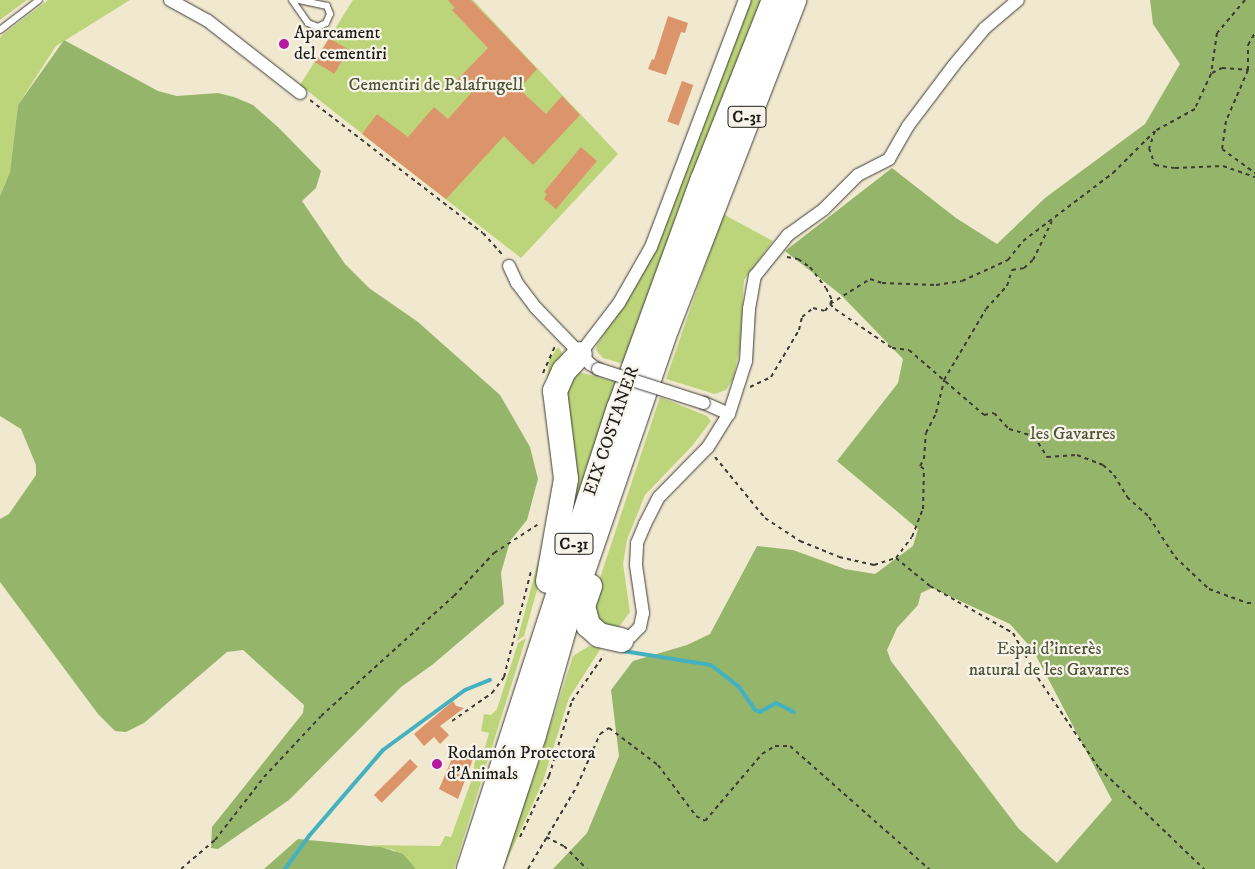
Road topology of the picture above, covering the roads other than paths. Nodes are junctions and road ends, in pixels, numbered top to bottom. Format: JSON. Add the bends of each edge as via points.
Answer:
{"nodes":[{"id":1,"x":39,"y":0,"type":"edge"},
{"id":2,"x":170,"y":0,"type":"edge"},
{"id":3,"x":292,"y":0,"type":"edge"},
{"id":4,"x":298,"y":0,"type":"edge"},
{"id":5,"x":745,"y":0,"type":"edge"},
{"id":6,"x":774,"y":0,"type":"edge"},
{"id":7,"x":794,"y":0,"type":"edge"},
{"id":8,"x":1018,"y":0,"type":"edge"},
{"id":9,"x":0,"y":30,"type":"edge"},
{"id":10,"x":300,"y":93,"type":"road end"},
{"id":11,"x":703,"y":234,"type":"junction"},
{"id":12,"x":509,"y":266,"type":"road end"},
{"id":13,"x":580,"y":354,"type":"junction"},
{"id":14,"x":729,"y":414,"type":"junction"},
{"id":15,"x":621,"y":640,"type":"junction"},
{"id":16,"x":534,"y":735,"type":"junction"},
{"id":17,"x":497,"y":781,"type":"junction"},
{"id":18,"x":469,"y":869,"type":"edge"},
{"id":19,"x":490,"y":869,"type":"edge"}],
"edges":[{"from":1,"to":9,"type":"lane"},
{"from":2,"to":10,"type":"street","via":[[208,21]]},
{"from":3,"to":4,"type":"lane","via":[[308,23],[318,27],[326,23],[330,14],[327,6]]},
{"from":5,"to":13,"type":"street","via":[[651,247],[619,303]]},
{"from":6,"to":17,"type":"highway","name":"EIX COSTANER","number":"C-31","via":[[703,179],[619,408]]},
{"from":7,"to":11,"type":"highway","name":"EIX COSTANER","number":"C-31"},
{"from":8,"to":14,"type":"street","via":[[985,28],[954,65],[908,126],[889,159],[858,175],[824,209],[788,235],[755,276],[746,361]]},
{"from":11,"to":15,"type":"highway","via":[[583,606],[588,625],[594,632]]},
{"from":11,"to":16,"type":"highway","name":"EIX COSTANER","number":"C-31","via":[[666,328],[570,609]]},
{"from":12,"to":13,"type":"street","via":[[517,283]]},
{"from":13,"to":14,"type":"street","bridge":true,"via":[[598,369]]},
{"from":13,"to":17,"type":"highway","via":[[564,372],[555,391],[565,455],[562,512]]},
{"from":14,"to":15,"type":"street","via":[[708,447],[665,490],[645,524],[638,543],[636,565],[643,613],[640,626],[631,636]]},
{"from":15,"to":16,"type":"highway","via":[[580,643],[571,649]]},
{"from":16,"to":19,"type":"highway","name":"EIX COSTANER","number":"C-31"},
{"from":17,"to":18,"type":"highway","name":"EIX COSTANER","number":"C-31"}]}
